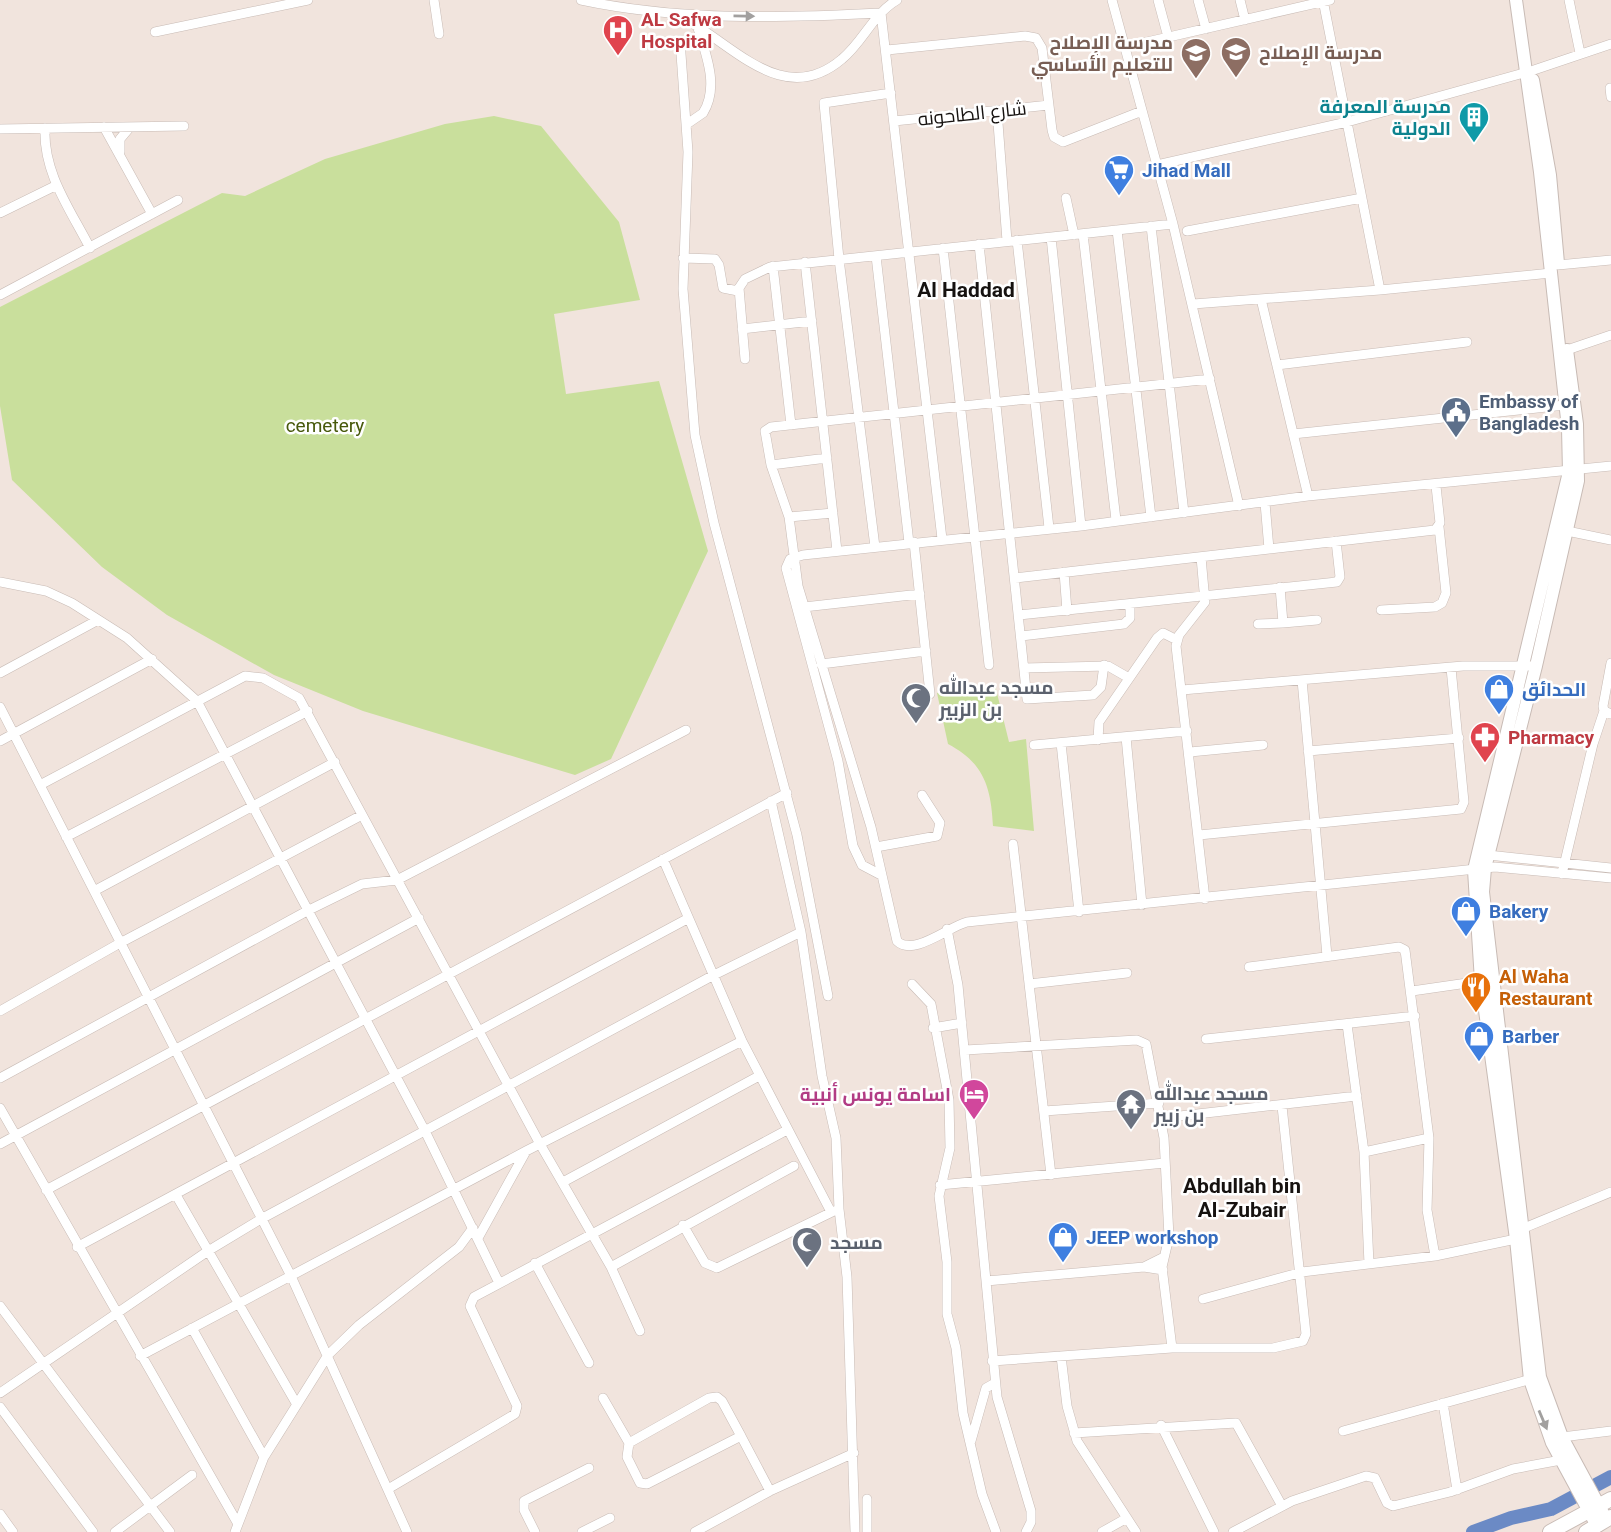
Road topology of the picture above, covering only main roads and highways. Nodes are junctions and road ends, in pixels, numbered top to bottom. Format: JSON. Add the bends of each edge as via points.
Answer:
{"nodes":[{"id":1,"x":1516,"y":0,"type":"edge"},
{"id":2,"x":1523,"y":0,"type":"edge"},
{"id":3,"x":1528,"y":72,"type":"junction"},
{"id":4,"x":1554,"y":269,"type":"junction"},
{"id":5,"x":1574,"y":471,"type":"junction"},
{"id":6,"x":1531,"y":667,"type":"junction"},
{"id":7,"x":1483,"y":865,"type":"junction"},
{"id":8,"x":1520,"y":1233,"type":"junction"},
{"id":9,"x":1535,"y":1378,"type":"junction"},
{"id":10,"x":1568,"y":1465,"type":"junction"},
{"id":11,"x":1595,"y":1503,"type":"edge"},
{"id":12,"x":1600,"y":1524,"type":"edge"},
{"id":13,"x":1550,"y":1532,"type":"edge"}],
"edges":[{"from":1,"to":3,"type":"main road"},
{"from":2,"to":3,"type":"main road"},
{"from":3,"to":4,"type":"main road"},
{"from":4,"to":5,"type":"main road"},
{"from":4,"to":5,"type":"main road","via":[[1577,424]]},
{"from":5,"to":6,"type":"main road"},
{"from":5,"to":6,"type":"main road","via":[[1567,531]]},
{"from":6,"to":7,"type":"main road"},
{"from":6,"to":7,"type":"main road"},
{"from":7,"to":8,"type":"main road","via":[[1484,914]]},
{"from":7,"to":8,"type":"main road","via":[[1481,982]]},
{"from":8,"to":9,"type":"main road"},
{"from":9,"to":10,"type":"main road","via":[[1562,1437]]},
{"from":9,"to":10,"type":"main road","one_way":true,"via":[[1541,1416]]},
{"from":10,"to":11,"type":"main road"},
{"from":11,"to":12,"type":"main road"},
{"from":11,"to":13,"type":"highway"}]}
